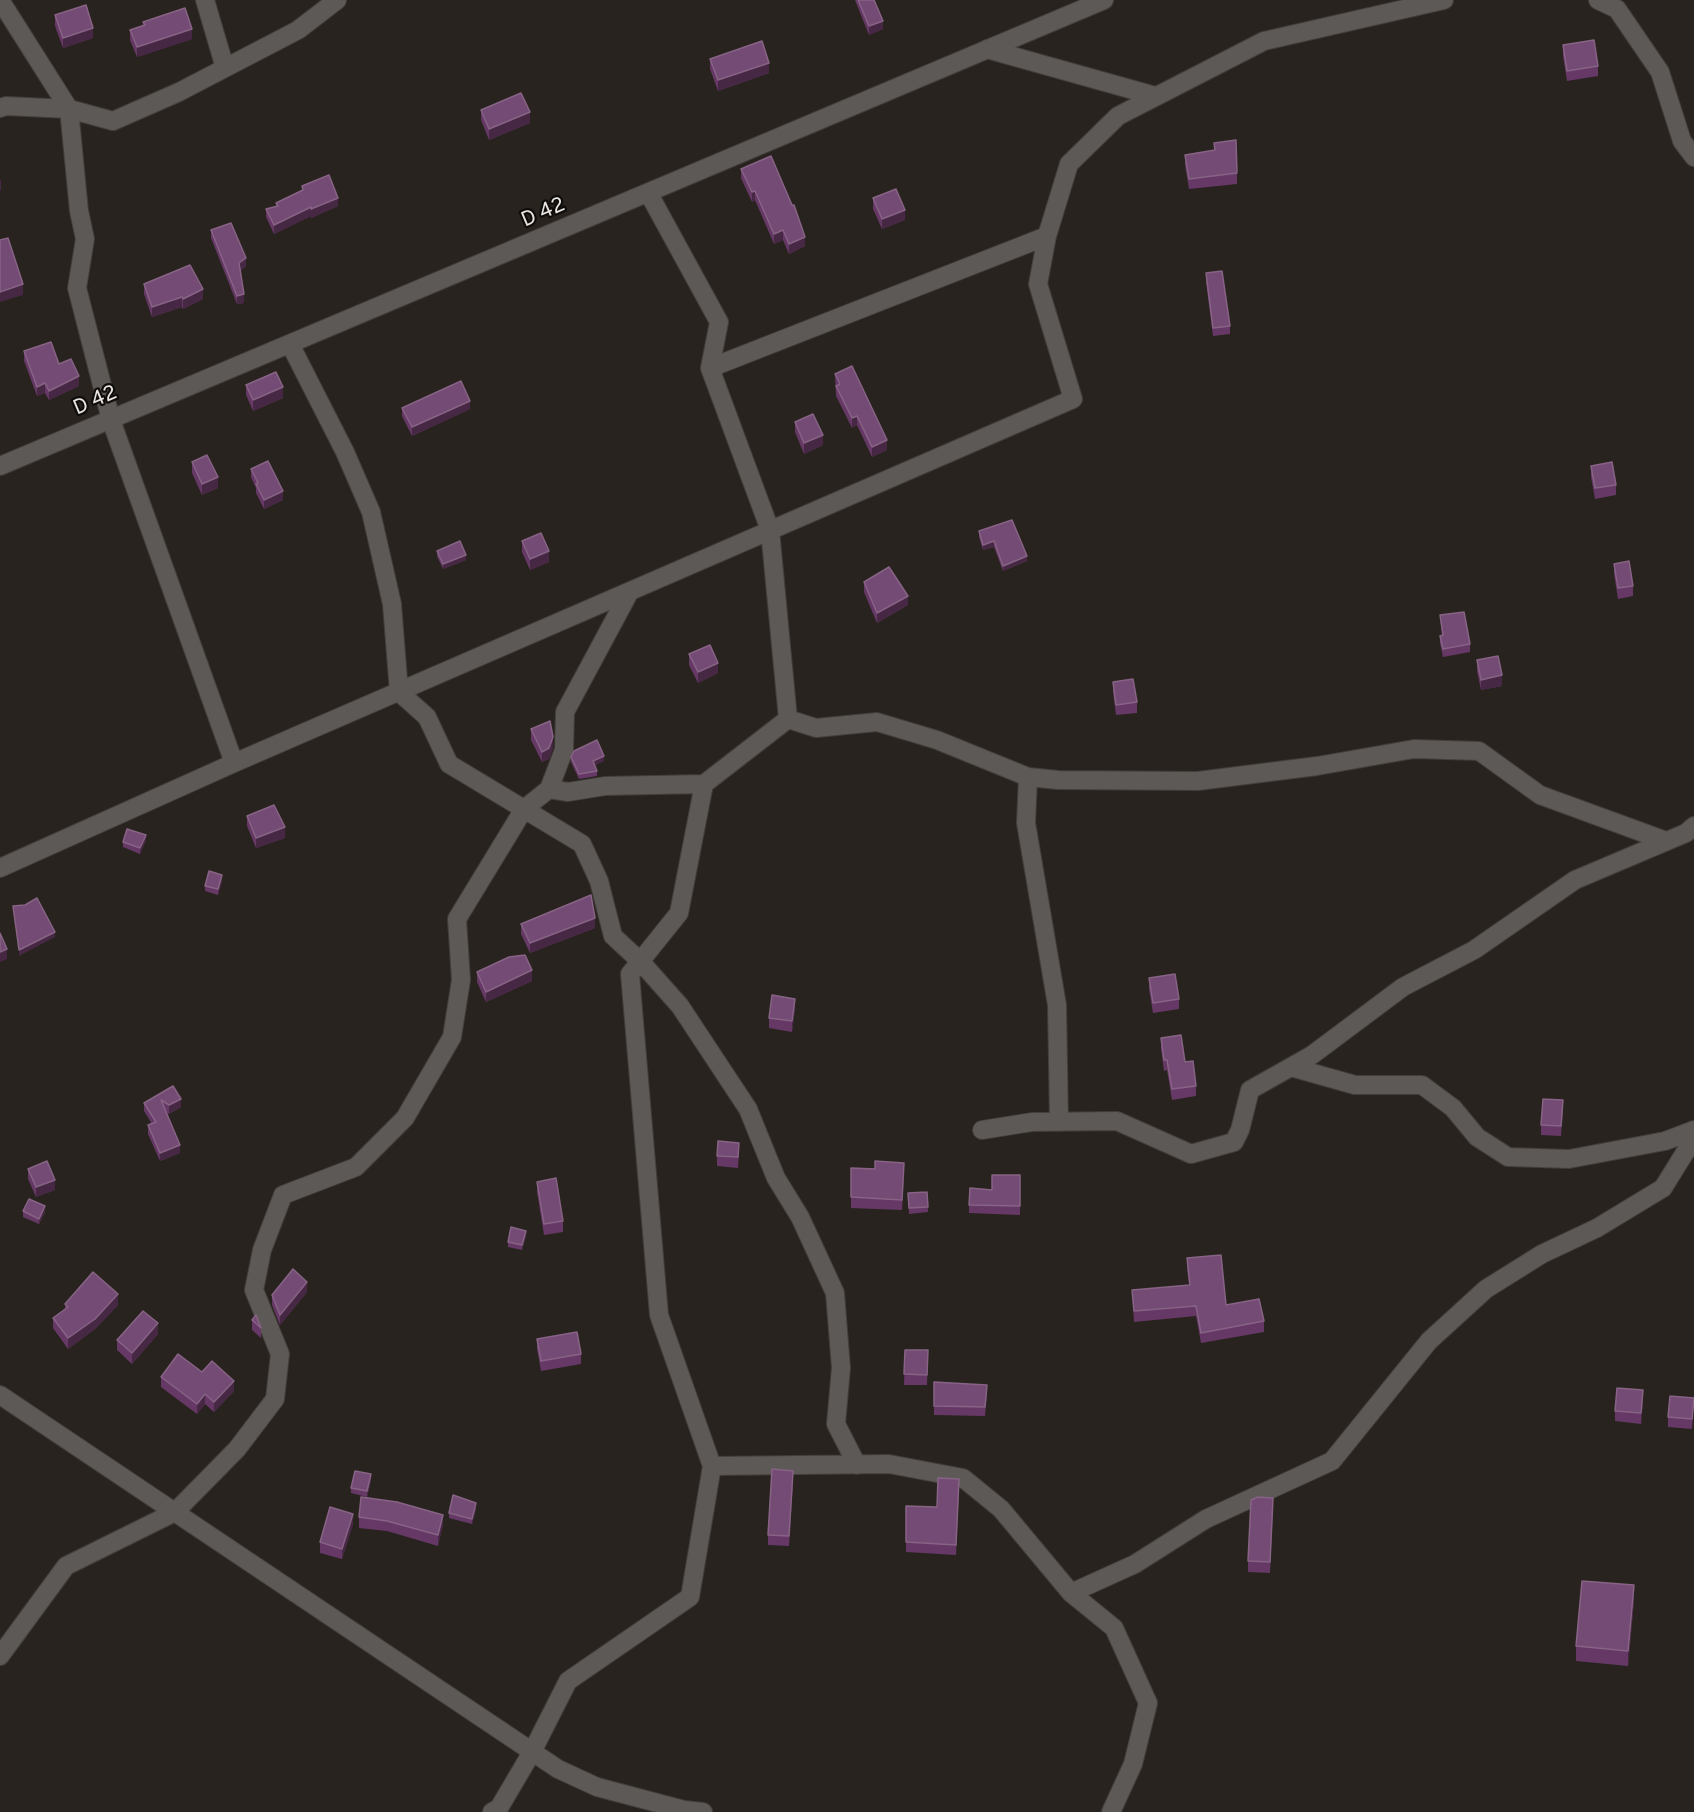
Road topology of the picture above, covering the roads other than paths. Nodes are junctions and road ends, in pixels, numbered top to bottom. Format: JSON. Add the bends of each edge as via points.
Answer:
{"nodes":[{"id":1,"x":0,"y":0,"type":"edge"},
{"id":2,"x":205,"y":0,"type":"edge"},
{"id":3,"x":337,"y":0,"type":"edge"},
{"id":4,"x":1104,"y":0,"type":"edge"},
{"id":5,"x":1444,"y":0,"type":"edge"},
{"id":6,"x":1598,"y":0,"type":"edge"},
{"id":7,"x":987,"y":50,"type":"junction"},
{"id":8,"x":225,"y":68,"type":"junction"},
{"id":9,"x":1155,"y":96,"type":"junction"},
{"id":10,"x":0,"y":108,"type":"edge"},
{"id":11,"x":69,"y":109,"type":"junction"},
{"id":12,"x":1694,"y":157,"type":"edge"},
{"id":13,"x":649,"y":194,"type":"junction"},
{"id":14,"x":1047,"y":236,"type":"junction"},
{"id":15,"x":290,"y":344,"type":"junction"},
{"id":16,"x":710,"y":368,"type":"junction"},
{"id":17,"x":111,"y":420,"type":"junction"},
{"id":18,"x":0,"y":466,"type":"edge"},
{"id":19,"x":770,"y":530,"type":"junction"},
{"id":20,"x":630,"y":591,"type":"junction"},
{"id":21,"x":399,"y":692,"type":"junction"},
{"id":22,"x":788,"y":719,"type":"junction"},
{"id":23,"x":234,"y":763,"type":"junction"},
{"id":24,"x":1028,"y":777,"type":"junction"},
{"id":25,"x":704,"y":784,"type":"junction"},
{"id":26,"x":549,"y":789,"type":"junction"},
{"id":27,"x":524,"y":809,"type":"junction"},
{"id":28,"x":1694,"y":826,"type":"edge"},
{"id":29,"x":1666,"y":841,"type":"junction"},
{"id":30,"x":0,"y":868,"type":"edge"},
{"id":31,"x":640,"y":961,"type":"junction"},
{"id":32,"x":1291,"y":1067,"type":"junction"},
{"id":33,"x":1059,"y":1122,"type":"junction"},
{"id":34,"x":982,"y":1130,"type":"dead end"},
{"id":35,"x":1694,"y":1130,"type":"edge"},
{"id":36,"x":1694,"y":1138,"type":"edge"},
{"id":37,"x":0,"y":1395,"type":"edge"},
{"id":38,"x":858,"y":1465,"type":"junction"},
{"id":39,"x":712,"y":1466,"type":"junction"},
{"id":40,"x":175,"y":1512,"type":"junction"},
{"id":41,"x":1071,"y":1593,"type":"junction"},
{"id":42,"x":0,"y":1656,"type":"edge"},
{"id":43,"x":532,"y":1752,"type":"junction"},
{"id":44,"x":492,"y":1812,"type":"edge"},
{"id":45,"x":703,"y":1812,"type":"edge"},
{"id":46,"x":1111,"y":1812,"type":"edge"}],
"edges":[{"from":1,"to":11,"type":"street"},
{"from":2,"to":8,"type":"street"},
{"from":3,"to":8,"type":"street","via":[[298,30]]},
{"from":4,"to":7,"type":"street","name":"D 42","number":"D 42"},
{"from":5,"to":9,"type":"street","via":[[1264,41]]},
{"from":6,"to":12,"type":"street","via":[[1617,9],[1660,72],[1682,141]]},
{"from":7,"to":9,"type":"street"},
{"from":7,"to":13,"type":"street","name":"D 42","number":"D 42"},
{"from":8,"to":11,"type":"street","via":[[113,121]]},
{"from":9,"to":14,"type":"street","via":[[1118,116],[1069,164]]},
{"from":10,"to":11,"type":"street"},
{"from":11,"to":17,"type":"street","via":[[85,239],[78,288]]},
{"from":13,"to":15,"type":"street","name":"D 42","number":"D 42"},
{"from":13,"to":16,"type":"street","via":[[719,322]]},
{"from":14,"to":16,"type":"street"},
{"from":14,"to":19,"type":"street","via":[[1038,284],[1073,399]]},
{"from":15,"to":17,"type":"street","name":"D 42","number":"D 42"},
{"from":15,"to":21,"type":"street","via":[[371,512],[392,604]]},
{"from":16,"to":19,"type":"street"},
{"from":17,"to":18,"type":"street","name":"D 42","number":"D 42"},
{"from":17,"to":23,"type":"street"},
{"from":19,"to":20,"type":"street"},
{"from":19,"to":22,"type":"street"},
{"from":20,"to":21,"type":"street"},
{"from":20,"to":26,"type":"street","via":[[565,712],[564,750]]},
{"from":21,"to":23,"type":"street"},
{"from":21,"to":27,"type":"street","via":[[427,717],[448,764]]},
{"from":22,"to":24,"type":"street","via":[[816,728],[877,722],[937,740]]},
{"from":22,"to":25,"type":"street"},
{"from":23,"to":30,"type":"street"},
{"from":24,"to":29,"type":"street","via":[[1197,782],[1414,749],[1479,751],[1540,795]]},
{"from":24,"to":33,"type":"street","via":[[1026,823],[1057,1005]]},
{"from":25,"to":26,"type":"street","via":[[605,786],[568,792]]},
{"from":25,"to":31,"type":"street","via":[[679,914]]},
{"from":26,"to":27,"type":"street"},
{"from":27,"to":31,"type":"street","via":[[582,844],[599,881],[613,936]]},
{"from":27,"to":40,"type":"street","via":[[457,919],[461,980],[452,1037],[405,1118],[356,1167],[283,1195],[262,1250],[254,1290],[280,1354],[275,1399],[237,1449]]},
{"from":28,"to":29,"type":"street"},
{"from":29,"to":32,"type":"street","via":[[1575,880],[1474,950],[1403,987]]},
{"from":31,"to":38,"type":"street","via":[[680,1006],[748,1109],[776,1178],[800,1217],[835,1293],[841,1368],[836,1424]]},
{"from":31,"to":39,"type":"street","via":[[630,974],[659,1315]]},
{"from":32,"to":33,"type":"street","via":[[1250,1090],[1234,1142],[1191,1154],[1117,1121]]},
{"from":32,"to":35,"type":"street","via":[[1355,1085],[1422,1085],[1453,1108],[1477,1137],[1508,1157],[1569,1159],[1665,1142]]},
{"from":33,"to":34,"type":"street"},
{"from":36,"to":41,"type":"street","via":[[1663,1188],[1486,1289],[1429,1341],[1332,1461],[1206,1519],[1135,1564]]},
{"from":37,"to":40,"type":"street"},
{"from":38,"to":39,"type":"street"},
{"from":38,"to":41,"type":"street","via":[[889,1464],[963,1478],[1001,1509]]},
{"from":39,"to":43,"type":"street","via":[[690,1597],[568,1681]]},
{"from":40,"to":42,"type":"street","via":[[66,1566]]},
{"from":40,"to":43,"type":"street"},
{"from":41,"to":46,"type":"street","via":[[1114,1628],[1148,1703],[1133,1764]]},
{"from":43,"to":44,"type":"street","via":[[499,1808]]},
{"from":43,"to":45,"type":"street","via":[[597,1787]]}]}
